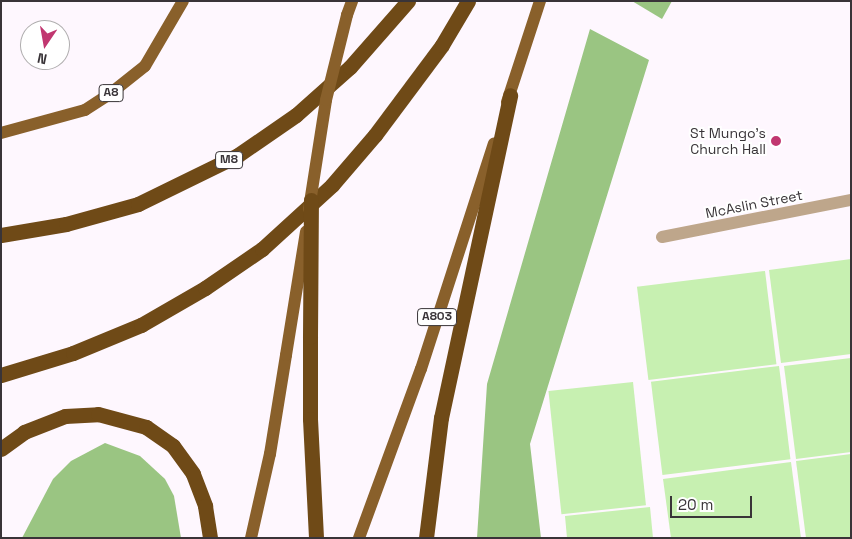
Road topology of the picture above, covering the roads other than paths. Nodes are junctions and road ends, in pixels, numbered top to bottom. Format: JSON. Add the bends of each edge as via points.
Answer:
{"nodes":[{"id":1,"x":183,"y":1,"type":"edge"},
{"id":2,"x":352,"y":1,"type":"edge"},
{"id":3,"x":408,"y":1,"type":"edge"},
{"id":4,"x":468,"y":1,"type":"edge"},
{"id":5,"x":540,"y":1,"type":"edge"},
{"id":6,"x":510,"y":95,"type":"junction"},
{"id":7,"x":1,"y":133,"type":"edge"},
{"id":8,"x":310,"y":200,"type":"junction"},
{"id":9,"x":851,"y":200,"type":"edge"},
{"id":10,"x":1,"y":235,"type":"edge"},
{"id":11,"x":662,"y":236,"type":"dead end"},
{"id":12,"x":1,"y":374,"type":"edge"},
{"id":13,"x":1,"y":449,"type":"edge"},
{"id":14,"x":210,"y":538,"type":"edge"},
{"id":15,"x":251,"y":538,"type":"edge"},
{"id":16,"x":316,"y":538,"type":"edge"},
{"id":17,"x":359,"y":538,"type":"edge"},
{"id":18,"x":426,"y":538,"type":"edge"}],
"edges":[{"from":1,"to":7,"type":"main road","number":"A8","via":[[145,66],[111,93],[86,110]]},
{"from":2,"to":8,"type":"main road","bridge":true,"via":[[326,100]]},
{"from":3,"to":10,"type":"highway","number":"M8","via":[[350,67],[296,115],[238,155],[138,204],[66,224]]},
{"from":4,"to":12,"type":"highway","via":[[442,46],[376,135],[332,185],[262,249],[205,288],[140,325],[73,353]]},
{"from":5,"to":6,"type":"main road","number":"A803"},
{"from":6,"to":17,"type":"main road","number":"A803","via":[[420,369]]},
{"from":6,"to":18,"type":"highway","via":[[441,418]]},
{"from":8,"to":15,"type":"main road","bridge":true,"via":[[270,454]]},
{"from":8,"to":16,"type":"highway","bridge":true,"via":[[310,419]]},
{"from":9,"to":11,"type":"street","name":"McAslin Street"},
{"from":13,"to":14,"type":"highway","via":[[24,432],[65,416],[98,414],[146,427],[173,446],[200,488]]}]}
